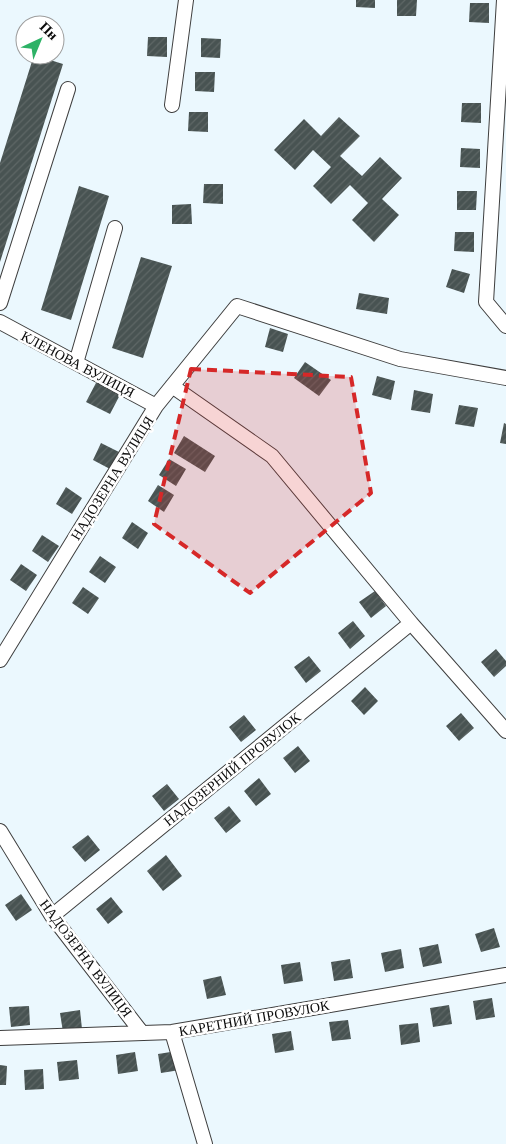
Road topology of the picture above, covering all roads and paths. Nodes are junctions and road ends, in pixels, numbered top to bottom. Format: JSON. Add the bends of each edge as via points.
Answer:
{"nodes":[{"id":1,"x":186,"y":0,"type":"edge"},
{"id":2,"x":504,"y":0,"type":"edge"},
{"id":3,"x":68,"y":89,"type":"dead end"},
{"id":4,"x":172,"y":105,"type":"dead end"},
{"id":5,"x":115,"y":228,"type":"dead end"},
{"id":6,"x":0,"y":303,"type":"edge"},
{"id":7,"x":0,"y":322,"type":"edge"},
{"id":8,"x":506,"y":326,"type":"edge"},
{"id":9,"x":76,"y":363,"type":"junction"},
{"id":10,"x":506,"y":378,"type":"edge"},
{"id":11,"x":172,"y":386,"type":"junction"},
{"id":12,"x":156,"y":406,"type":"junction"},
{"id":13,"x":411,"y":623,"type":"junction"},
{"id":14,"x":0,"y":660,"type":"edge"},
{"id":15,"x":506,"y":731,"type":"edge"},
{"id":16,"x":0,"y":830,"type":"edge"},
{"id":17,"x":52,"y":916,"type":"junction"},
{"id":18,"x":506,"y":975,"type":"edge"},
{"id":19,"x":172,"y":1032,"type":"junction"},
{"id":20,"x":142,"y":1033,"type":"junction"},
{"id":21,"x":0,"y":1038,"type":"edge"},
{"id":22,"x":205,"y":1144,"type":"edge"}],
"edges":[{"from":1,"to":4,"type":"street"},
{"from":2,"to":8,"type":"street","via":[[486,302]]},
{"from":3,"to":6,"type":"street"},
{"from":5,"to":9,"type":"street"},
{"from":7,"to":9,"type":"street","name":"КЛЕНОВА ВУЛИЦЯ"},
{"from":9,"to":12,"type":"street","name":"КЛЕНОВА ВУЛИЦЯ"},
{"from":10,"to":11,"type":"street","name":"НАДОЗЕРНА ВУЛИЦЯ","via":[[400,359],[237,306]]},
{"from":11,"to":12,"type":"street","name":"НАДОЗЕРНА ВУЛИЦЯ"},
{"from":11,"to":13,"type":"street","via":[[272,456]]},
{"from":12,"to":14,"type":"street","name":"НАДОЗЕРНА ВУЛИЦЯ"},
{"from":13,"to":15,"type":"street"},
{"from":13,"to":17,"type":"street","name":"НАДОЗЕРНИЙ ПРОВУЛОК"},
{"from":16,"to":17,"type":"street","name":"НАДОЗЕРНА ВУЛИЦЯ"},
{"from":17,"to":20,"type":"street","name":"НАДОЗЕРНА ВУЛИЦЯ"},
{"from":18,"to":19,"type":"street","name":"КАРЕТНИЙ ПРОВУЛОК"},
{"from":19,"to":20,"type":"street","name":"КАРЕТНИЙ ПРОВУЛОК"},
{"from":19,"to":22,"type":"street"},
{"from":20,"to":21,"type":"street","name":"КАРЕТНИЙ ПРОВУЛОК"}]}
